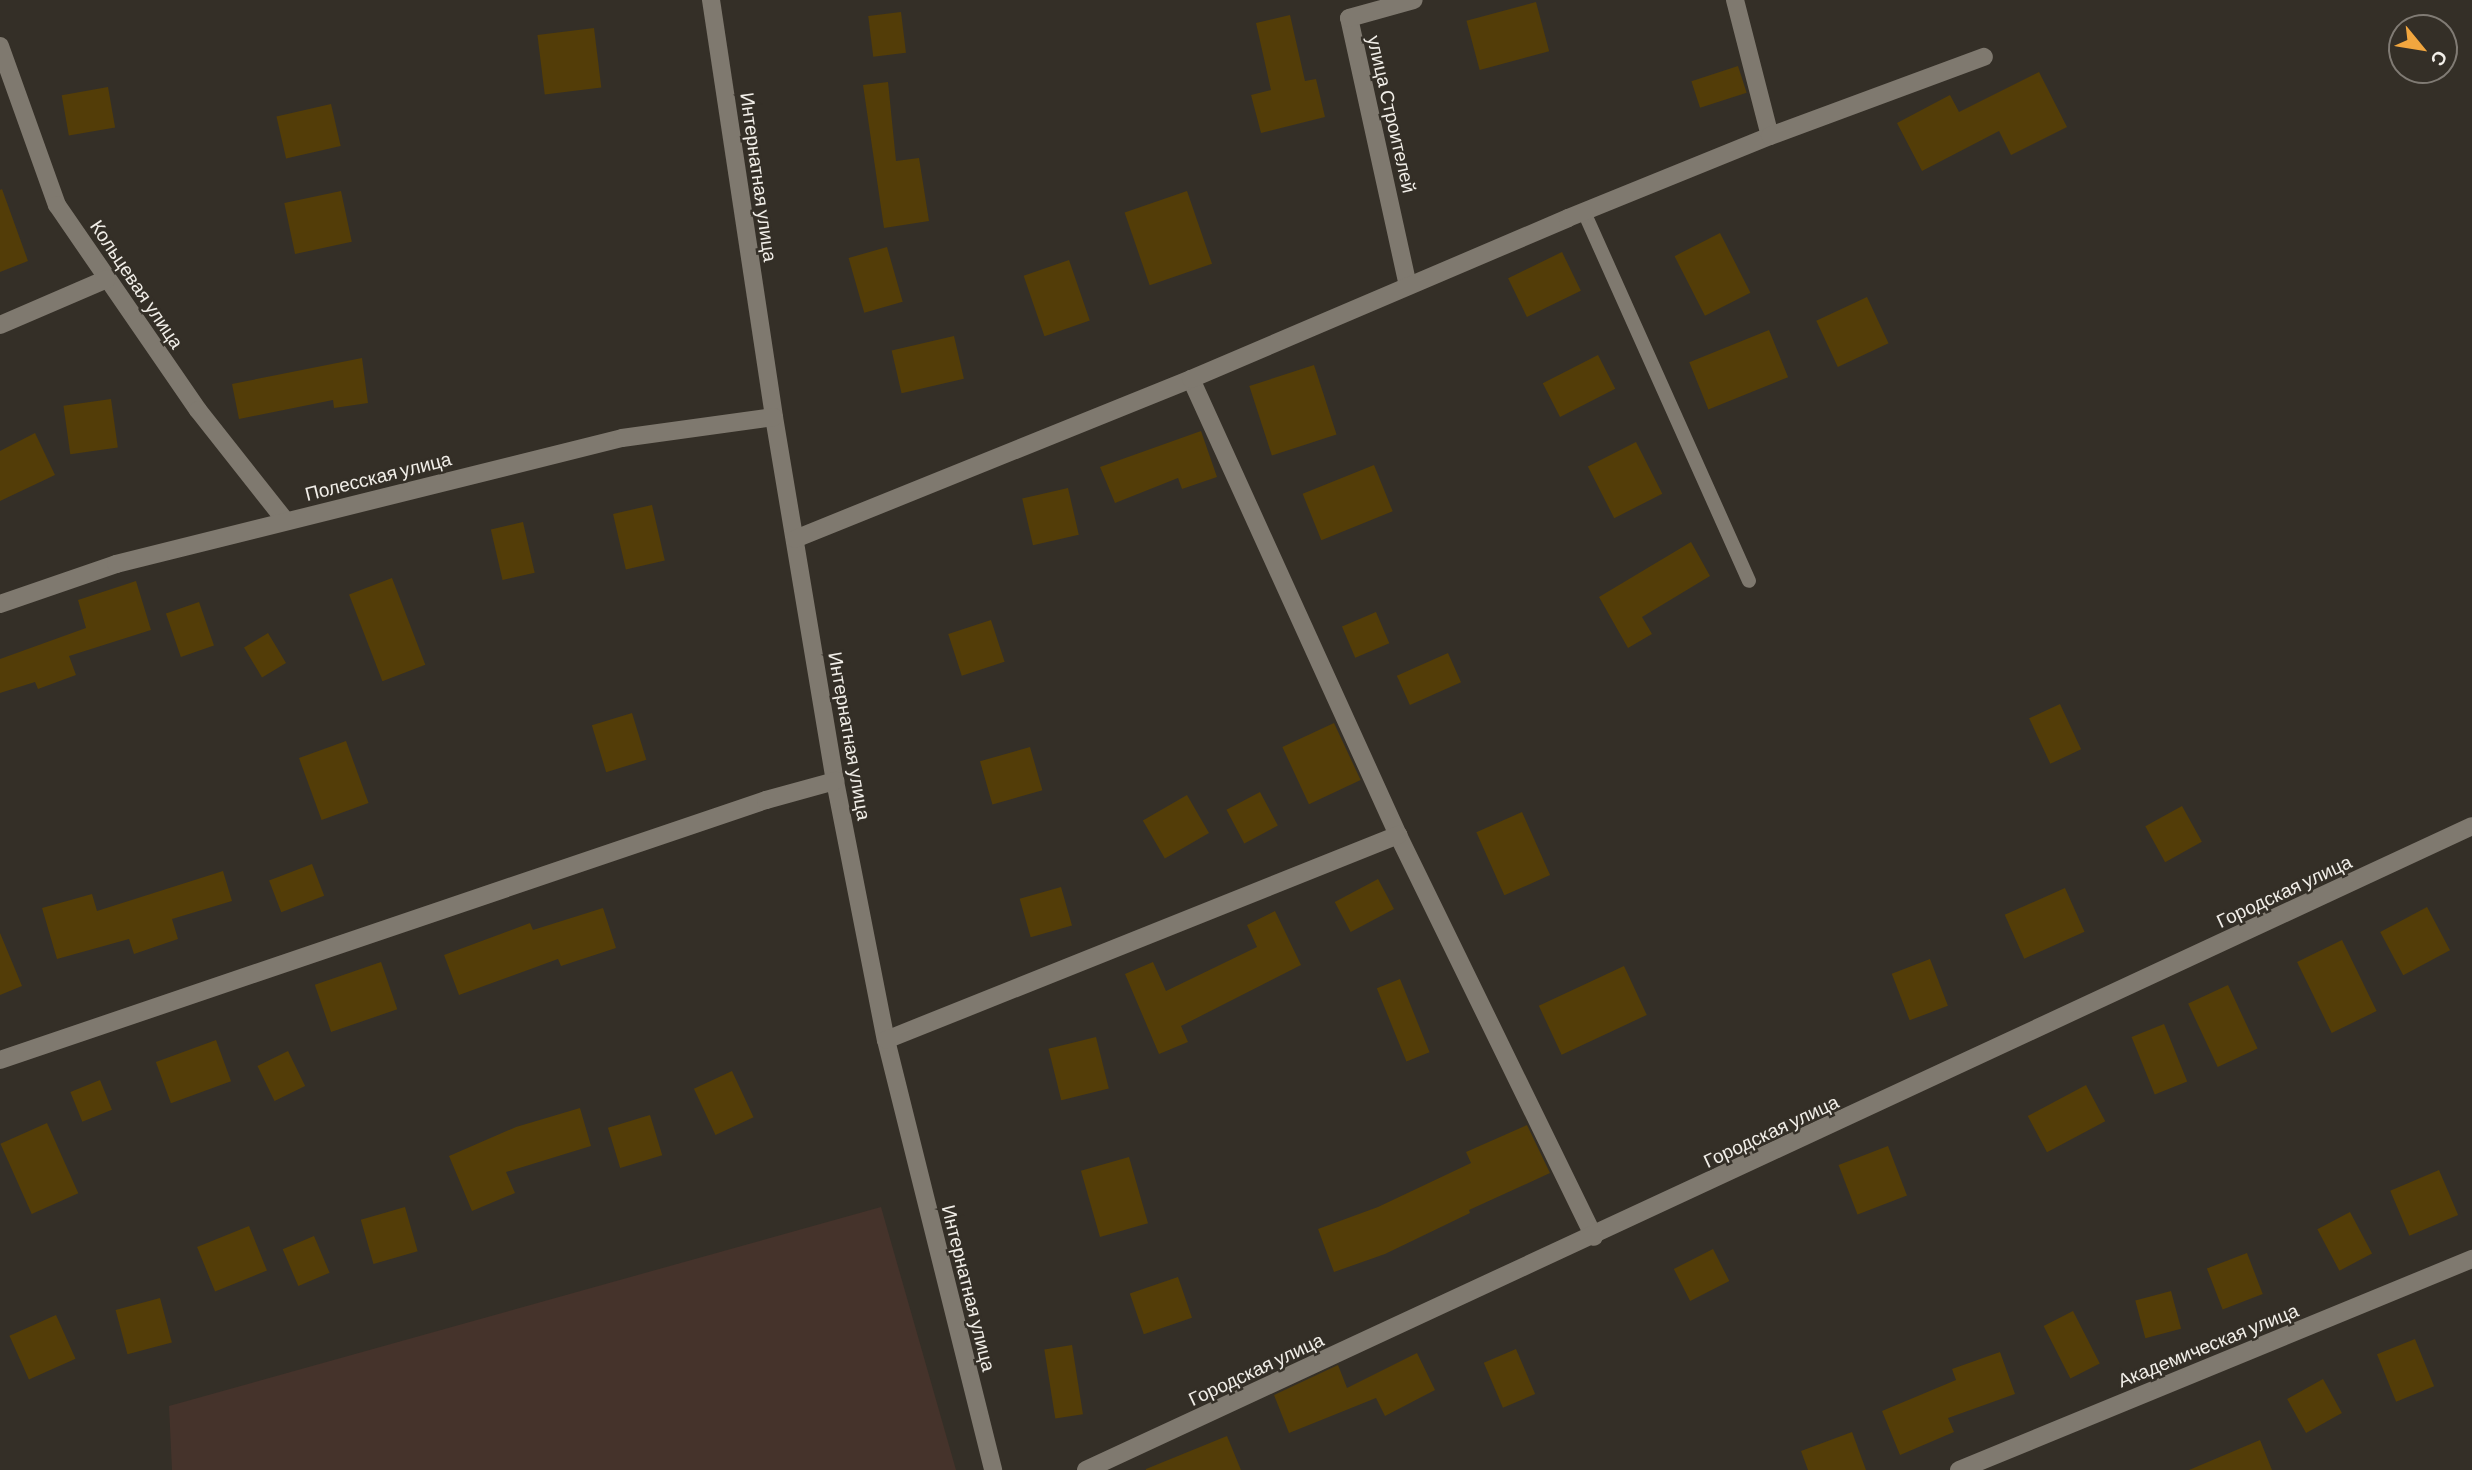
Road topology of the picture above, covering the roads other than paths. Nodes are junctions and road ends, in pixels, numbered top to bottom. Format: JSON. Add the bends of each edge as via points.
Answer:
{"nodes":[{"id":1,"x":711,"y":0,"type":"edge"},
{"id":2,"x":1415,"y":0,"type":"edge"},
{"id":3,"x":1735,"y":0,"type":"edge"},
{"id":4,"x":0,"y":46,"type":"edge"},
{"id":5,"x":1984,"y":57,"type":"dead end"},
{"id":6,"x":1770,"y":136,"type":"junction"},
{"id":7,"x":1584,"y":212,"type":"junction"},
{"id":8,"x":107,"y":279,"type":"junction"},
{"id":9,"x":1408,"y":286,"type":"junction"},
{"id":10,"x":0,"y":326,"type":"edge"},
{"id":11,"x":1191,"y":379,"type":"junction"},
{"id":12,"x":774,"y":417,"type":"junction"},
{"id":13,"x":285,"y":520,"type":"junction"},
{"id":14,"x":795,"y":539,"type":"junction"},
{"id":15,"x":1749,"y":581,"type":"dead end"},
{"id":16,"x":0,"y":604,"type":"edge"},
{"id":17,"x":835,"y":781,"type":"junction"},
{"id":18,"x":2472,"y":827,"type":"edge"},
{"id":19,"x":1398,"y":835,"type":"junction"},
{"id":20,"x":886,"y":1040,"type":"junction"},
{"id":21,"x":0,"y":1060,"type":"edge"},
{"id":22,"x":1594,"y":1237,"type":"junction"},
{"id":23,"x":2472,"y":1259,"type":"edge"},
{"id":24,"x":993,"y":1470,"type":"edge"},
{"id":25,"x":1086,"y":1470,"type":"edge"},
{"id":26,"x":1959,"y":1470,"type":"edge"}],
"edges":[{"from":1,"to":12,"type":"street","name":"Интернатная улица"},
{"from":2,"to":9,"type":"street","name":"улица Строителей","via":[[1349,18]]},
{"from":3,"to":6,"type":"street"},
{"from":4,"to":8,"type":"street","name":"Кольцевая улица","via":[[57,205]]},
{"from":5,"to":6,"type":"street"},
{"from":6,"to":7,"type":"street"},
{"from":7,"to":9,"type":"street"},
{"from":7,"to":15,"type":"lane"},
{"from":8,"to":10,"type":"street"},
{"from":8,"to":13,"type":"street","name":"Кольцевая улица","via":[[198,410]]},
{"from":9,"to":11,"type":"street"},
{"from":11,"to":14,"type":"street"},
{"from":11,"to":19,"type":"street"},
{"from":12,"to":13,"type":"street","name":"Полесская улица","via":[[622,438]]},
{"from":12,"to":14,"type":"street","name":"Интернатная улица"},
{"from":13,"to":16,"type":"street","name":"Полесская улица","via":[[116,564]]},
{"from":14,"to":17,"type":"street","name":"Интернатная улица"},
{"from":17,"to":20,"type":"street","name":"Интернатная улица"},
{"from":17,"to":21,"type":"street","via":[[766,800]]},
{"from":18,"to":22,"type":"street","name":"Городская улица"},
{"from":19,"to":20,"type":"street"},
{"from":19,"to":22,"type":"street"},
{"from":20,"to":24,"type":"street","name":"Интернатная улица"},
{"from":22,"to":25,"type":"street","name":"Городская улица"},
{"from":23,"to":26,"type":"street","name":"Академическая улица"}]}
